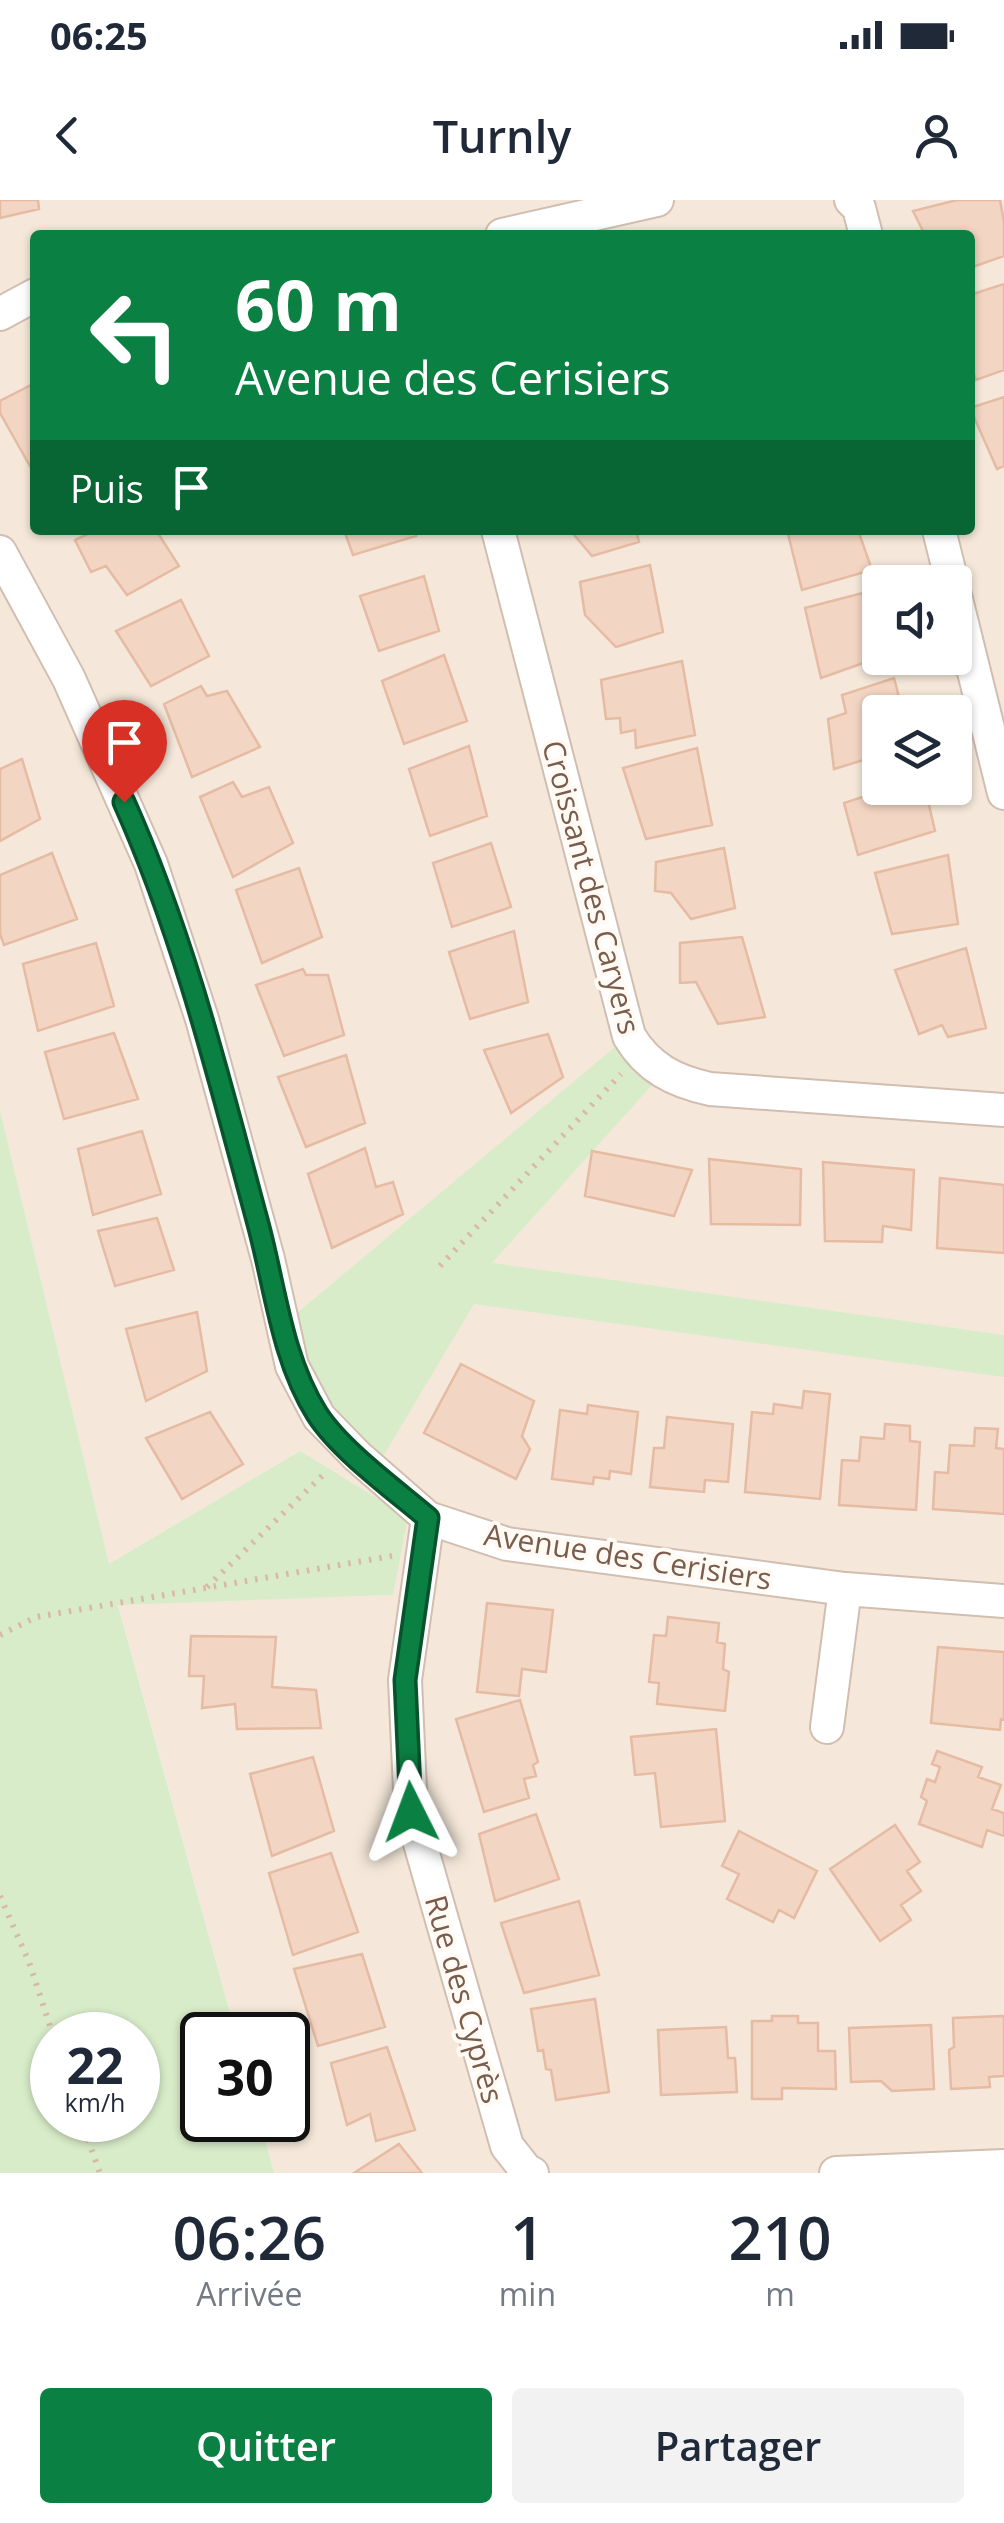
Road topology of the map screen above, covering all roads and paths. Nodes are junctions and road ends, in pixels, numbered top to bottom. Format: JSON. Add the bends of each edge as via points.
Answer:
{"nodes":[{"id":1,"x":657,"y":200,"type":"edge"},
{"id":2,"x":851,"y":200,"type":"edge"},
{"id":3,"x":524,"y":230,"type":"edge"},
{"id":4,"x":865,"y":230,"type":"edge"},
{"id":5,"x":30,"y":298,"type":"edge"},
{"id":6,"x":0,"y":314,"type":"edge"},
{"id":7,"x":499,"y":535,"type":"edge"},
{"id":8,"x":940,"y":535,"type":"edge"},
{"id":9,"x":0,"y":552,"type":"edge"},
{"id":10,"x":948,"y":565,"type":"edge"},
{"id":11,"x":972,"y":664,"type":"edge"},
{"id":12,"x":1004,"y":793,"type":"edge"},
{"id":13,"x":640,"y":1054,"type":"junction"},
{"id":14,"x":1004,"y":1110,"type":"edge"},
{"id":15,"x":440,"y":1266,"type":"dead end"},
{"id":16,"x":350,"y":1449,"type":"junction"},
{"id":17,"x":428,"y":1518,"type":"junction"},
{"id":18,"x":423,"y":1551,"type":"junction"},
{"id":19,"x":207,"y":1587,"type":"junction"},
{"id":20,"x":846,"y":1589,"type":"junction"},
{"id":21,"x":1004,"y":1600,"type":"edge"},
{"id":22,"x":0,"y":1635,"type":"edge"},
{"id":23,"x":827,"y":1727,"type":"dead end"},
{"id":24,"x":0,"y":1896,"type":"edge"},
{"id":25,"x":45,"y":2012,"type":"edge"},
{"id":26,"x":88,"y":2142,"type":"edge"},
{"id":27,"x":1004,"y":2166,"type":"edge"},
{"id":28,"x":100,"y":2173,"type":"edge"},
{"id":29,"x":532,"y":2173,"type":"edge"},
{"id":30,"x":836,"y":2173,"type":"edge"}],
"edges":[{"from":1,"to":3,"type":"street"},
{"from":2,"to":4,"type":"street"},
{"from":5,"to":6,"type":"street"},
{"from":7,"to":13,"type":"street","name":"Croissant des Caryers","via":[[629,1036]]},
{"from":8,"to":10,"type":"street"},
{"from":9,"to":16,"type":"street","name":"Avenue des Cerisiers","via":[[69,679],[151,864],[202,1019],[292,1366],[319,1417]]},
{"from":11,"to":12,"type":"street"},
{"from":13,"to":14,"type":"street","name":"Croissant des Caryers","via":[[683,1083],[710,1089]]},
{"from":13,"to":15,"type":"path"},
{"from":16,"to":17,"type":"street","name":"Avenue des Cerisiers"},
{"from":16,"to":19,"type":"path"},
{"from":17,"to":18,"type":"street","name":"Rue des Cyprès"},
{"from":17,"to":20,"type":"street","name":"Avenue des Cerisiers","via":[[507,1544]]},
{"from":18,"to":19,"type":"path"},
{"from":18,"to":29,"type":"street","name":"Rue des Cyprès","via":[[405,1680],[411,1812],[506,2146]]},
{"from":19,"to":22,"type":"path","via":[[36,1617]]},
{"from":20,"to":21,"type":"street","name":"Avenue des Cerisiers"},
{"from":20,"to":23,"type":"street"},
{"from":24,"to":25,"type":"path"},
{"from":26,"to":28,"type":"path"},
{"from":27,"to":30,"type":"street"}]}
